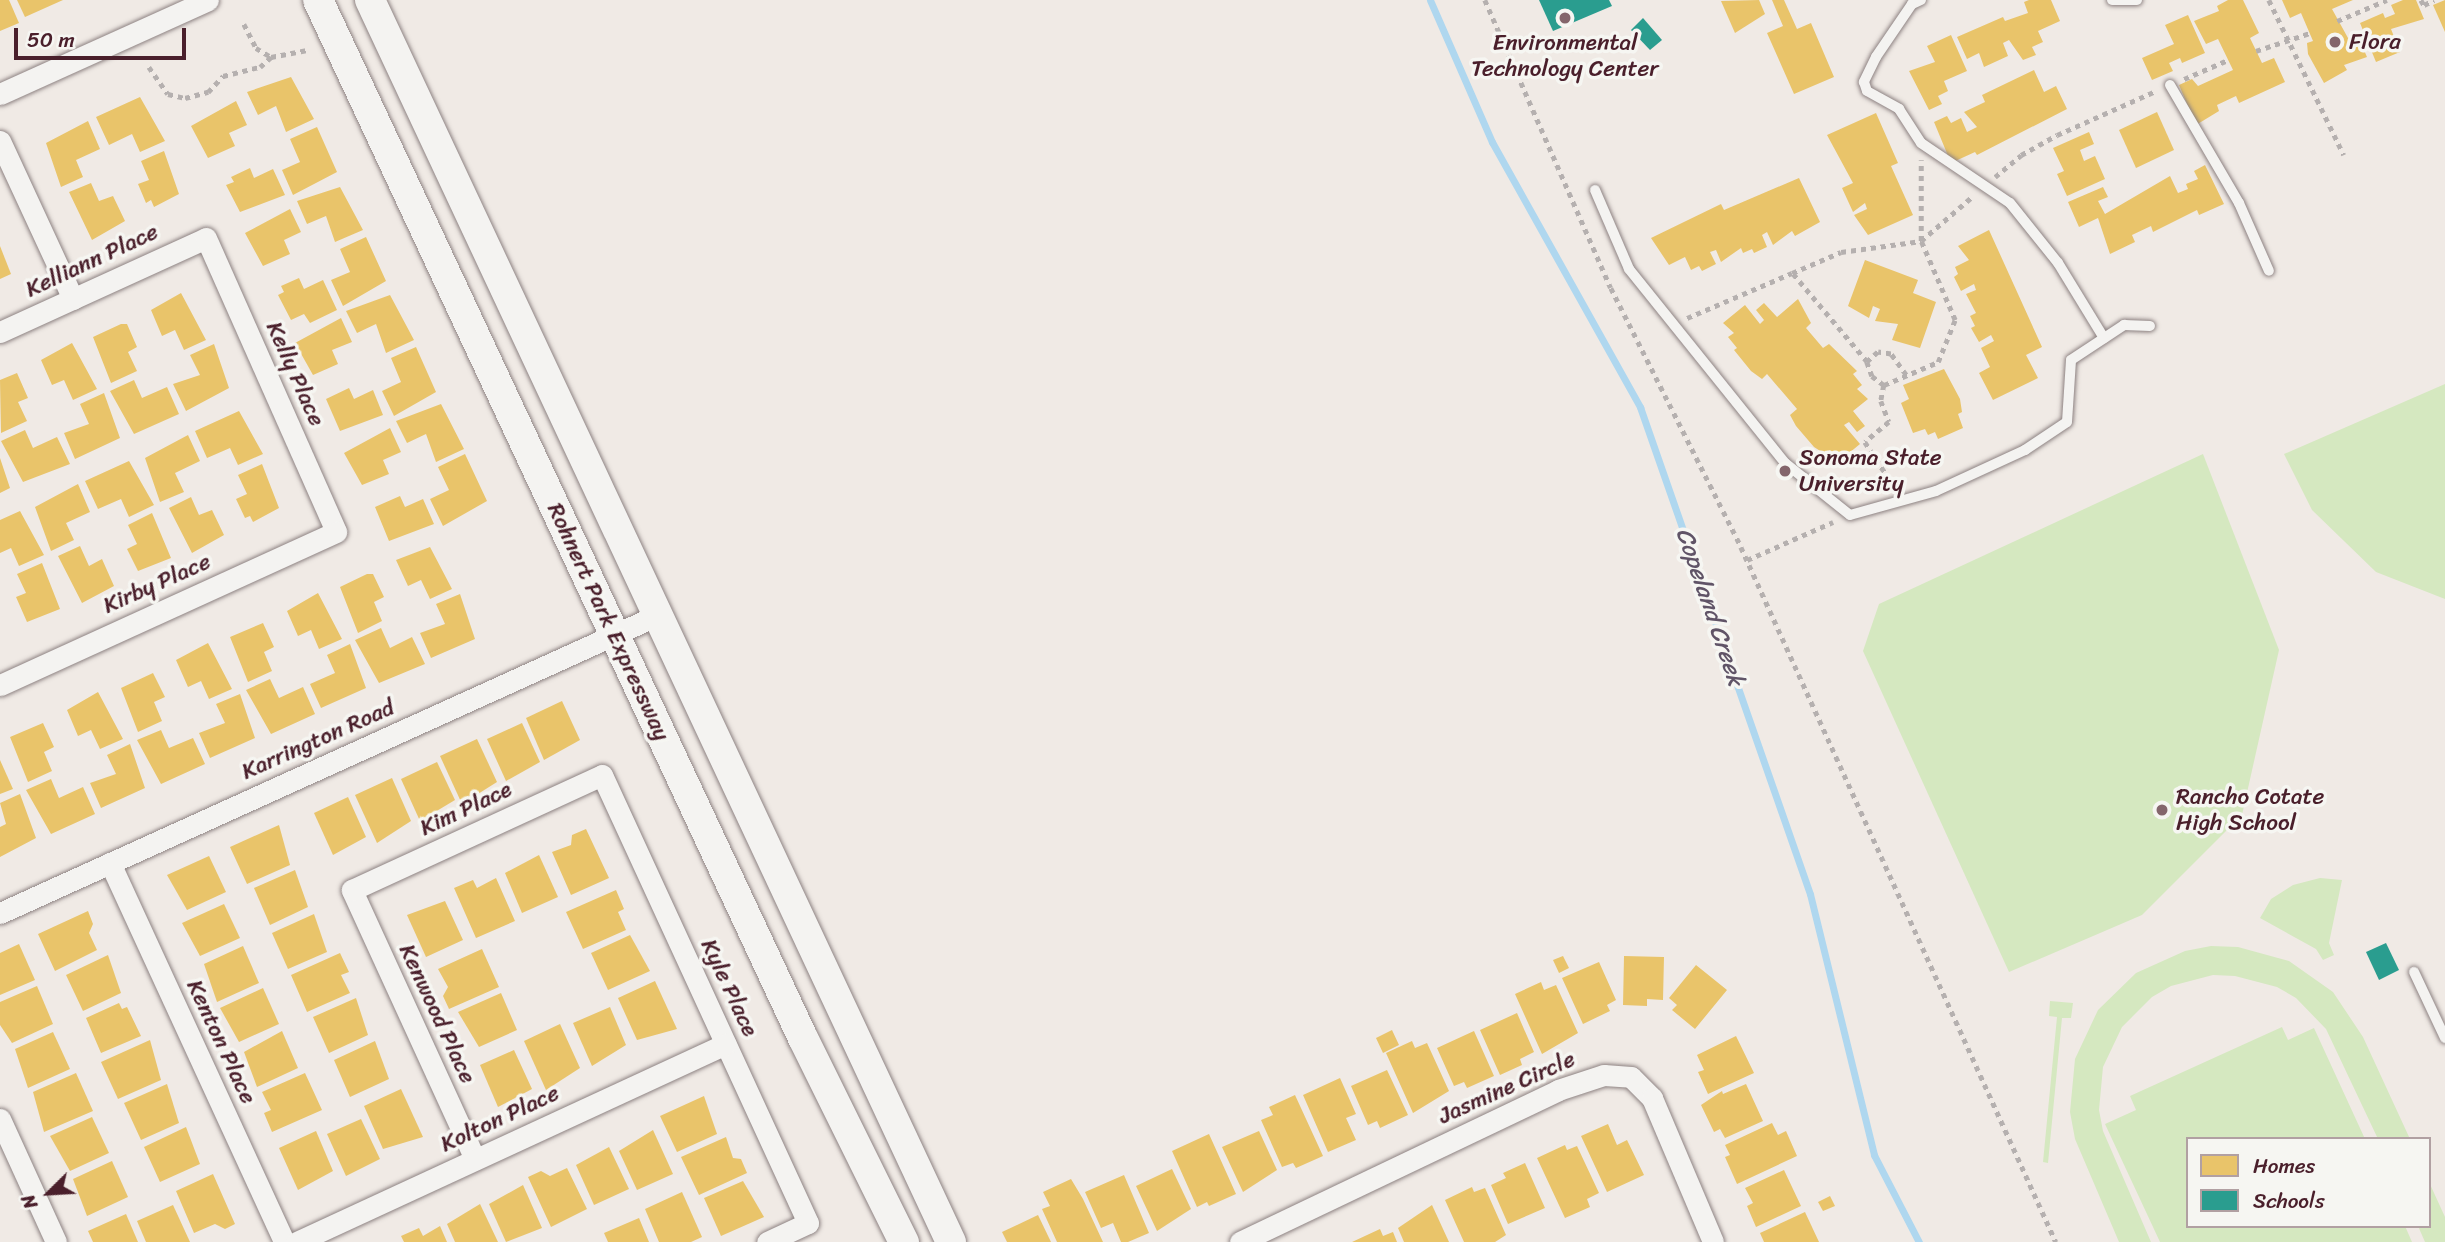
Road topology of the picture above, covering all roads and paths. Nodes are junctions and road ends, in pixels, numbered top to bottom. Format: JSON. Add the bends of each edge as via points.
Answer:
{"nodes":[{"id":1,"x":208,"y":0,"type":"edge"},
{"id":2,"x":318,"y":0,"type":"edge"},
{"id":3,"x":370,"y":0,"type":"edge"},
{"id":4,"x":1485,"y":0,"type":"edge"},
{"id":5,"x":1922,"y":0,"type":"edge"},
{"id":6,"x":2112,"y":0,"type":"edge"},
{"id":7,"x":2137,"y":0,"type":"edge"},
{"id":8,"x":2269,"y":0,"type":"edge"},
{"id":9,"x":2388,"y":0,"type":"edge"},
{"id":10,"x":2421,"y":0,"type":"edge"},
{"id":11,"x":2434,"y":0,"type":"edge"},
{"id":12,"x":2337,"y":21,"type":"dead end"},
{"id":13,"x":244,"y":24,"type":"dead end"},
{"id":14,"x":2310,"y":33,"type":"dead end"},
{"id":15,"x":2289,"y":42,"type":"junction"},
{"id":16,"x":307,"y":50,"type":"dead end"},
{"id":17,"x":2256,"y":51,"type":"dead end"},
{"id":18,"x":271,"y":57,"type":"junction"},
{"id":19,"x":2228,"y":60,"type":"dead end"},
{"id":20,"x":149,"y":67,"type":"dead end"},
{"id":21,"x":2169,"y":85,"type":"junction"},
{"id":22,"x":0,"y":94,"type":"edge"},
{"id":23,"x":0,"y":141,"type":"edge"},
{"id":24,"x":1921,"y":143,"type":"junction"},
{"id":25,"x":2344,"y":155,"type":"dead end"},
{"id":26,"x":1983,"y":188,"type":"junction"},
{"id":27,"x":1595,"y":190,"type":"dead end"},
{"id":28,"x":206,"y":238,"type":"joint"},
{"id":29,"x":1921,"y":241,"type":"junction"},
{"id":30,"x":2269,"y":271,"type":"dead end"},
{"id":31,"x":1792,"y":272,"type":"junction"},
{"id":32,"x":73,"y":299,"type":"junction"},
{"id":33,"x":1675,"y":326,"type":"junction"},
{"id":34,"x":2150,"y":326,"type":"dead end"},
{"id":35,"x":0,"y":332,"type":"edge"},
{"id":36,"x":2104,"y":338,"type":"junction"},
{"id":37,"x":1867,"y":362,"type":"junction"},
{"id":38,"x":1906,"y":375,"type":"junction"},
{"id":39,"x":1884,"y":385,"type":"junction"},
{"id":40,"x":1901,"y":500,"type":"junction"},
{"id":41,"x":1850,"y":515,"type":"junction"},
{"id":42,"x":336,"y":532,"type":"joint"},
{"id":43,"x":1747,"y":559,"type":"junction"},
{"id":44,"x":658,"y":615,"type":"junction"},
{"id":45,"x":614,"y":635,"type":"junction"},
{"id":46,"x":0,"y":685,"type":"edge"},
{"id":47,"x":602,"y":775,"type":"joint"},
{"id":48,"x":110,"y":863,"type":"junction"},
{"id":49,"x":352,"y":890,"type":"joint"},
{"id":50,"x":0,"y":913,"type":"edge"},
{"id":51,"x":2414,"y":972,"type":"dead end"},
{"id":52,"x":2445,"y":1038,"type":"edge"},
{"id":53,"x":725,"y":1044,"type":"junction"},
{"id":54,"x":0,"y":1119,"type":"edge"},
{"id":55,"x":475,"y":1159,"type":"junction"},
{"id":56,"x":9,"y":1163,"type":"edge"},
{"id":57,"x":56,"y":1242,"type":"edge"},
{"id":58,"x":284,"y":1242,"type":"edge"},
{"id":59,"x":297,"y":1242,"type":"edge"},
{"id":60,"x":767,"y":1242,"type":"edge"},
{"id":61,"x":904,"y":1242,"type":"edge"},
{"id":62,"x":951,"y":1242,"type":"edge"},
{"id":63,"x":1240,"y":1242,"type":"edge"},
{"id":64,"x":1713,"y":1242,"type":"edge"},
{"id":65,"x":2056,"y":1242,"type":"edge"}],
"edges":[{"from":1,"to":22,"type":"street"},
{"from":2,"to":45,"type":"main road","name":"Rohnert Park Expressway"},
{"from":3,"to":44,"type":"main road","name":"Rohnert Park Expressway"},
{"from":4,"to":43,"type":"path","via":[[1611,288]]},
{"from":5,"to":24,"type":"lane","via":[[1912,4],[1864,82],[1867,91],[1899,109]]},
{"from":6,"to":7,"type":"lane"},
{"from":8,"to":15,"type":"path"},
{"from":9,"to":12,"type":"path"},
{"from":10,"to":11,"type":"path","via":[[2424,5]]},
{"from":13,"to":18,"type":"path","via":[[256,48]]},
{"from":14,"to":15,"type":"path"},
{"from":15,"to":17,"type":"path"},
{"from":15,"to":25,"type":"path"},
{"from":16,"to":18,"type":"path"},
{"from":18,"to":20,"type":"path","via":[[260,67],[223,76],[208,92],[186,99],[168,94]]},
{"from":19,"to":21,"type":"path"},
{"from":21,"to":26,"type":"path","via":[[2021,155]]},
{"from":21,"to":30,"type":"lane","via":[[2239,203]]},
{"from":23,"to":32,"type":"street"},
{"from":24,"to":26,"type":"lane"},
{"from":24,"to":29,"type":"path"},
{"from":26,"to":29,"type":"path"},
{"from":26,"to":36,"type":"lane","via":[[2010,203],[2058,262]]},
{"from":27,"to":33,"type":"lane","via":[[1629,269]]},
{"from":28,"to":32,"type":"street","name":"Kelliann Place"},
{"from":28,"to":42,"type":"street","name":"Kelly Place"},
{"from":29,"to":31,"type":"path","via":[[1841,252]]},
{"from":29,"to":38,"type":"path","via":[[1955,320],[1938,362]]},
{"from":31,"to":33,"type":"path"},
{"from":31,"to":37,"type":"path"},
{"from":32,"to":35,"type":"street","name":"Kelliann Place"},
{"from":33,"to":41,"type":"lane","via":[[1785,463]]},
{"from":34,"to":36,"type":"lane","via":[[2124,325]]},
{"from":36,"to":40,"type":"lane","via":[[2071,360],[2067,422],[2025,450],[1937,491]]},
{"from":37,"to":38,"type":"path","via":[[1878,352],[1891,354]]},
{"from":37,"to":39,"type":"path","via":[[1872,376]]},
{"from":38,"to":39,"type":"path"},
{"from":39,"to":40,"type":"path","via":[[1881,401],[1889,422],[1865,442]]},
{"from":40,"to":41,"type":"lane"},
{"from":41,"to":43,"type":"path"},
{"from":42,"to":46,"type":"street","name":"Kirby Place"},
{"from":43,"to":65,"type":"path"},
{"from":44,"to":45,"type":"street","name":"Karrington Road"},
{"from":44,"to":62,"type":"main road","name":"Rohnert Park Expressway"},
{"from":45,"to":48,"type":"street","name":"Karrington Road"},
{"from":45,"to":61,"type":"main road","name":"Rohnert Park Expressway"},
{"from":47,"to":49,"type":"street","name":"Kim Place"},
{"from":47,"to":53,"type":"street","name":"Kyle Place"},
{"from":48,"to":50,"type":"street","name":"Karrington Road"},
{"from":48,"to":58,"type":"street","name":"Kenton Place"},
{"from":49,"to":55,"type":"street","name":"Kenwood Place"},
{"from":51,"to":52,"type":"lane"},
{"from":53,"to":55,"type":"street","name":"Kolton Place"},
{"from":53,"to":60,"type":"street","name":"Kyle Place","via":[[808,1223]]},
{"from":54,"to":56,"type":"street"},
{"from":55,"to":59,"type":"street","name":"Kolton Place"},
{"from":56,"to":57,"type":"street"},
{"from":63,"to":64,"type":"street","name":"Jasmine Circle","via":[[1558,1090],[1604,1075],[1631,1077],[1651,1098]]}]}
